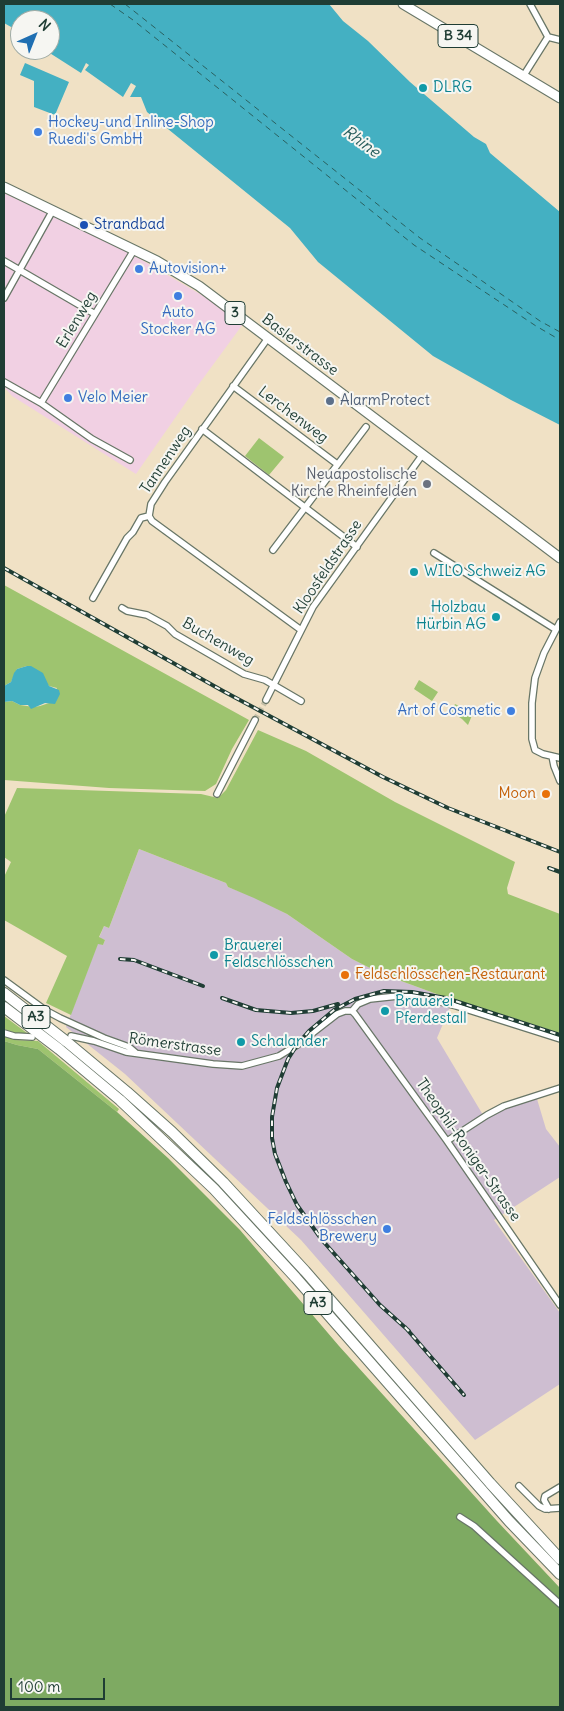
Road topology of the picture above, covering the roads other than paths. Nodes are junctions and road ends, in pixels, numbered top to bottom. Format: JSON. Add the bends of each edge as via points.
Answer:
{"nodes":[{"id":1,"x":403,"y":4,"type":"edge"},
{"id":2,"x":530,"y":4,"type":"edge"},
{"id":3,"x":548,"y":37,"type":"junction"},
{"id":4,"x":560,"y":40,"type":"edge"},
{"id":5,"x":524,"y":75,"type":"junction"},
{"id":6,"x":560,"y":98,"type":"edge"},
{"id":7,"x":4,"y":187,"type":"edge"},
{"id":8,"x":53,"y":210,"type":"junction"},
{"id":9,"x":134,"y":250,"type":"junction"},
{"id":10,"x":4,"y":261,"type":"edge"},
{"id":11,"x":19,"y":270,"type":"junction"},
{"id":12,"x":4,"y":298,"type":"edge"},
{"id":13,"x":95,"y":314,"type":"junction"},
{"id":14,"x":268,"y":338,"type":"junction"},
{"id":15,"x":4,"y":382,"type":"edge"},
{"id":16,"x":233,"y":386,"type":"junction"},
{"id":17,"x":41,"y":403,"type":"junction"},
{"id":18,"x":366,"y":427,"type":"dead end"},
{"id":19,"x":202,"y":429,"type":"junction"},
{"id":20,"x":423,"y":454,"type":"junction"},
{"id":21,"x":130,"y":460,"type":"dead end"},
{"id":22,"x":337,"y":464,"type":"junction"},
{"id":23,"x":305,"y":507,"type":"junction"},
{"id":24,"x":149,"y":516,"type":"junction"},
{"id":25,"x":357,"y":547,"type":"junction"},
{"id":26,"x":273,"y":550,"type":"dead end"},
{"id":27,"x":434,"y":553,"type":"dead end"},
{"id":28,"x":560,"y":558,"type":"edge"},
{"id":29,"x":93,"y":598,"type":"dead end"},
{"id":30,"x":122,"y":608,"type":"dead end"},
{"id":31,"x":560,"y":622,"type":"edge"},
{"id":32,"x":555,"y":629,"type":"junction"},
{"id":33,"x":301,"y":630,"type":"junction"},
{"id":34,"x":274,"y":685,"type":"junction"},
{"id":35,"x":266,"y":700,"type":"tunnel mouth"},
{"id":36,"x":301,"y":701,"type":"dead end"},
{"id":37,"x":255,"y":720,"type":"tunnel mouth"},
{"id":38,"x":552,"y":756,"type":"junction"},
{"id":39,"x":560,"y":758,"type":"edge"},
{"id":40,"x":560,"y":781,"type":"edge"},
{"id":41,"x":217,"y":794,"type":"dead end"},
{"id":42,"x":4,"y":980,"type":"edge"},
{"id":43,"x":4,"y":993,"type":"edge"},
{"id":44,"x":4,"y":1007,"type":"edge"},
{"id":45,"x":352,"y":1011,"type":"junction"},
{"id":46,"x":4,"y":1033,"type":"edge"},
{"id":47,"x":72,"y":1036,"type":"dead end"},
{"id":48,"x":32,"y":1037,"type":"dead end"},
{"id":49,"x":560,"y":1039,"type":"edge"},
{"id":50,"x":136,"y":1053,"type":"junction"},
{"id":51,"x":560,"y":1088,"type":"edge"},
{"id":52,"x":447,"y":1141,"type":"junction"},
{"id":53,"x":560,"y":1305,"type":"edge"},
{"id":54,"x":520,"y":1486,"type":"dead end"},
{"id":55,"x":560,"y":1487,"type":"edge"},
{"id":56,"x":560,"y":1508,"type":"edge"},
{"id":57,"x":549,"y":1509,"type":"junction"},
{"id":58,"x":460,"y":1517,"type":"dead end"},
{"id":59,"x":560,"y":1559,"type":"edge"},
{"id":60,"x":560,"y":1574,"type":"edge"},
{"id":61,"x":560,"y":1604,"type":"edge"}],
"edges":[{"from":1,"to":5,"type":"main road","number":"B 34"},
{"from":2,"to":3,"type":"street"},
{"from":3,"to":4,"type":"street"},
{"from":3,"to":5,"type":"street"},
{"from":5,"to":6,"type":"main road","number":"B 34"},
{"from":7,"to":8,"type":"main road","name":"Baslerstrasse","number":"3"},
{"from":8,"to":9,"type":"main road","name":"Baslerstrasse","number":"3"},
{"from":8,"to":11,"type":"street"},
{"from":9,"to":13,"type":"street","name":"Erlenweg"},
{"from":9,"to":14,"type":"main road","name":"Baslerstrasse","number":"3","via":[[199,286]]},
{"from":10,"to":11,"type":"street"},
{"from":11,"to":12,"type":"street"},
{"from":11,"to":13,"type":"street"},
{"from":13,"to":17,"type":"street","name":"Erlenweg"},
{"from":14,"to":16,"type":"street","name":"Tannenweg"},
{"from":14,"to":20,"type":"main road","name":"Baslerstrasse","number":"3"},
{"from":15,"to":17,"type":"street"},
{"from":16,"to":19,"type":"street","name":"Tannenweg"},
{"from":16,"to":22,"type":"street","name":"Lerchenweg"},
{"from":17,"to":21,"type":"street","via":[[92,439]]},
{"from":18,"to":22,"type":"street"},
{"from":19,"to":23,"type":"street"},
{"from":19,"to":24,"type":"street","name":"Tannenweg","via":[[151,504]]},
{"from":20,"to":25,"type":"street","name":"Kloosfeldstrasse"},
{"from":20,"to":28,"type":"main road","name":"Baslerstrasse","number":"3"},
{"from":22,"to":23,"type":"street"},
{"from":23,"to":25,"type":"street"},
{"from":23,"to":26,"type":"street"},
{"from":24,"to":29,"type":"street","via":[[141,518],[127,538]]},
{"from":24,"to":33,"type":"street","name":"Tannenweg"},
{"from":25,"to":33,"type":"street","name":"Kloosfeldstrasse","via":[[313,607]]},
{"from":27,"to":32,"type":"street"},
{"from":30,"to":34,"type":"street","name":"Buchenweg","via":[[147,615],[244,674]]},
{"from":31,"to":32,"type":"street"},
{"from":32,"to":38,"type":"street","via":[[535,678],[532,702],[535,750]]},
{"from":33,"to":34,"type":"street","name":"Kloosfeldstrasse"},
{"from":34,"to":35,"type":"street","name":"Kloosfeldstrasse"},
{"from":34,"to":36,"type":"street","name":"Buchenweg"},
{"from":37,"to":41,"type":"street"},
{"from":38,"to":39,"type":"street"},
{"from":38,"to":40,"type":"street"},
{"from":42,"to":50,"type":"street","via":[[45,1010]]},
{"from":43,"to":59,"type":"highway","number":"A3","via":[[127,1092],[223,1182]]},
{"from":44,"to":60,"type":"highway","number":"A3","via":[[120,1100],[214,1189]]},
{"from":45,"to":49,"type":"street","name":"Römerstrasse","via":[[370,999],[421,997]]},
{"from":45,"to":50,"type":"street","name":"Römerstrasse","via":[[337,1014],[279,1056],[242,1066]]},
{"from":45,"to":52,"type":"street","name":"Theophil-Roniger-Strasse"},
{"from":46,"to":48,"type":"street"},
{"from":47,"to":50,"type":"street","name":"Römerstrasse"},
{"from":51,"to":52,"type":"street","via":[[504,1106]]},
{"from":52,"to":53,"type":"street","name":"Theophil-Roniger-Strasse"},
{"from":54,"to":57,"type":"street","via":[[539,1506]]},
{"from":55,"to":57,"type":"street","via":[[546,1496],[544,1500]]},
{"from":56,"to":57,"type":"street"},
{"from":58,"to":61,"type":"street"}]}
